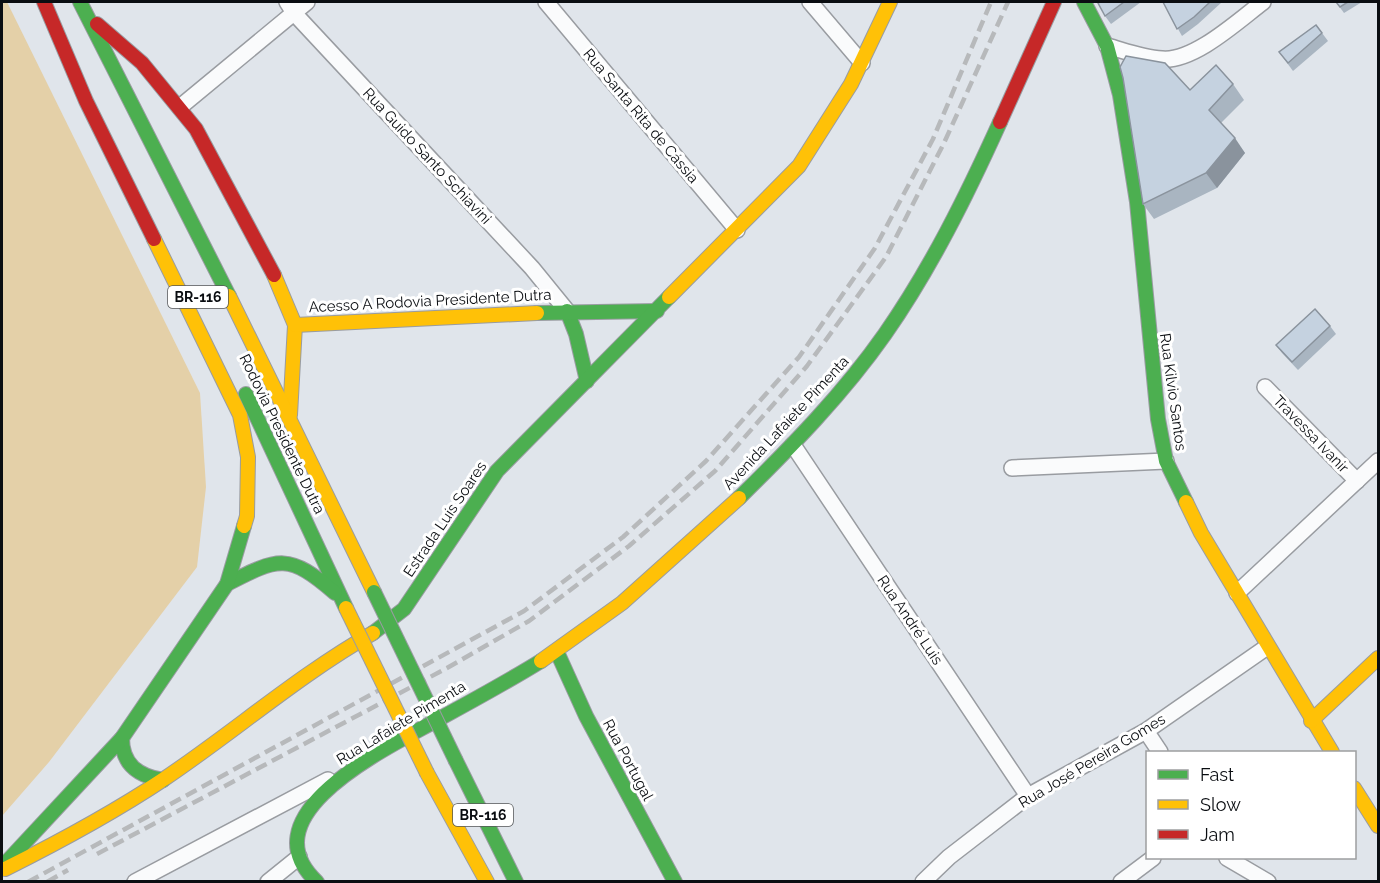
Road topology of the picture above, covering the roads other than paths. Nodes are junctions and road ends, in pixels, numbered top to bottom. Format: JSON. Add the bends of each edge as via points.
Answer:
{"nodes":[{"id":1,"x":45,"y":2,"type":"edge"},
{"id":2,"x":80,"y":2,"type":"edge"},
{"id":3,"x":308,"y":2,"type":"edge"},
{"id":4,"x":546,"y":2,"type":"edge"},
{"id":5,"x":810,"y":2,"type":"edge"},
{"id":6,"x":890,"y":2,"type":"edge"},
{"id":7,"x":1054,"y":2,"type":"edge"},
{"id":8,"x":1084,"y":2,"type":"edge"},
{"id":9,"x":1263,"y":2,"type":"edge"},
{"id":10,"x":291,"y":7,"type":"edge"},
{"id":11,"x":87,"y":15,"type":"junction"},
{"id":12,"x":1107,"y":46,"type":"junction"},
{"id":13,"x":862,"y":63,"type":"junction"},
{"id":14,"x":180,"y":107,"type":"junction"},
{"id":15,"x":736,"y":230,"type":"junction"},
{"id":16,"x":567,"y":311,"type":"junction"},
{"id":17,"x":657,"y":311,"type":"junction"},
{"id":18,"x":295,"y":325,"type":"junction"},
{"id":19,"x":587,"y":381,"type":"junction"},
{"id":20,"x":1265,"y":387,"type":"dead end"},
{"id":21,"x":290,"y":417,"type":"junction"},
{"id":22,"x":793,"y":445,"type":"junction"},
{"id":23,"x":1166,"y":461,"type":"junction"},
{"id":24,"x":1378,"y":461,"type":"edge"},
{"id":25,"x":1012,"y":468,"type":"dead end"},
{"id":26,"x":1357,"y":481,"type":"junction"},
{"id":27,"x":227,"y":584,"type":"junction"},
{"id":28,"x":1238,"y":593,"type":"junction"},
{"id":29,"x":343,"y":603,"type":"junction"},
{"id":30,"x":1267,"y":647,"type":"junction"},
{"id":31,"x":557,"y":652,"type":"junction"},
{"id":32,"x":1378,"y":658,"type":"edge"},
{"id":33,"x":1311,"y":721,"type":"junction"},
{"id":34,"x":1146,"y":731,"type":"junction"},
{"id":35,"x":122,"y":738,"type":"junction"},
{"id":36,"x":1159,"y":751,"type":"edge"},
{"id":37,"x":1331,"y":751,"type":"edge"},
{"id":38,"x":360,"y":763,"type":"junction"},
{"id":39,"x":163,"y":780,"type":"junction"},
{"id":40,"x":1356,"y":791,"type":"edge"},
{"id":41,"x":1028,"y":796,"type":"junction"},
{"id":42,"x":1376,"y":818,"type":"edge"},
{"id":43,"x":472,"y":852,"type":"junction"},
{"id":44,"x":299,"y":857,"type":"junction"},
{"id":45,"x":1153,"y":859,"type":"edge"},
{"id":46,"x":1229,"y":859,"type":"edge"},
{"id":47,"x":509,"y":868,"type":"junction"},
{"id":48,"x":2,"y":869,"type":"edge"},
{"id":49,"x":135,"y":882,"type":"edge"},
{"id":50,"x":268,"y":882,"type":"edge"},
{"id":51,"x":317,"y":882,"type":"edge"},
{"id":52,"x":474,"y":882,"type":"edge"},
{"id":53,"x":487,"y":882,"type":"edge"},
{"id":54,"x":516,"y":882,"type":"edge"},
{"id":55,"x":525,"y":882,"type":"edge"},
{"id":56,"x":675,"y":882,"type":"edge"},
{"id":57,"x":923,"y":882,"type":"edge"},
{"id":58,"x":1121,"y":882,"type":"edge"},
{"id":59,"x":1268,"y":882,"type":"edge"}],
"edges":[{"from":1,"to":27,"type":"main road","via":[[86,101],[240,415],[248,457],[247,516]]},
{"from":1,"to":29,"type":"main road","name":"Rodovia Presidente Dutra","number":"BR-116","via":[[77,56],[277,458]]},
{"from":2,"to":11,"type":"main road","name":"Rodovia Presidente Dutra","number":"BR-116"},
{"from":3,"to":10,"type":"street"},
{"from":4,"to":15,"type":"street","name":"Rua Santa Rita de Cássia"},
{"from":5,"to":13,"type":"street"},
{"from":6,"to":13,"type":"main road","name":"Estrada Luís Soares"},
{"from":7,"to":22,"type":"main road","name":"Avenida Lafaiete Pimenta","via":[[933,256],[859,370]]},
{"from":8,"to":12,"type":"main road","name":"Rua Kilvio Santos"},
{"from":9,"to":12,"type":"street","via":[[1185,56],[1165,60]]},
{"from":10,"to":14,"type":"street"},
{"from":10,"to":16,"type":"street","name":"Rua Guido Santo Schiavini"},
{"from":11,"to":14,"type":"main road","via":[[142,63]]},
{"from":11,"to":21,"type":"main road","name":"Rodovia Presidente Dutra","number":"BR-116"},
{"from":12,"to":23,"type":"main road","name":"Rua Kilvio Santos","via":[[1120,95],[1137,201],[1150,355]]},
{"from":13,"to":15,"type":"main road","name":"Estrada Luís Soares","via":[[799,166]]},
{"from":14,"to":18,"type":"main road","via":[[220,170],[285,296]]},
{"from":15,"to":17,"type":"main road","name":"Estrada Luís Soares"},
{"from":16,"to":17,"type":"main road","name":"Acesso A Rodovia Presidente Dutra"},
{"from":16,"to":18,"type":"main road","name":"Acesso A Rodovia Presidente Dutra"},
{"from":16,"to":19,"type":"main road","name":"Acesso A Rodovia Presidente Dutra"},
{"from":17,"to":19,"type":"main road","name":"Estrada Luís Soares"},
{"from":18,"to":21,"type":"main road"},
{"from":19,"to":39,"type":"main road","name":"Estrada Luís Soares","via":[[482,488],[404,609]]},
{"from":20,"to":26,"type":"street","name":"Travessa Ivanir"},
{"from":21,"to":47,"type":"main road","name":"Rodovia Presidente Dutra","number":"BR-116","bridge":true},
{"from":22,"to":31,"type":"main road","name":"Avenida Lafaiete Pimenta","via":[[653,580]]},
{"from":22,"to":41,"type":"street","name":"Rua André Luis"},
{"from":23,"to":25,"type":"street"},
{"from":23,"to":28,"type":"main road","name":"Rua Kilvio Santos","via":[[1201,532]]},
{"from":24,"to":26,"type":"street"},
{"from":26,"to":28,"type":"street"},
{"from":27,"to":29,"type":"main road","via":[[260,566],[291,562],[310,570]]},
{"from":27,"to":35,"type":"main road"},
{"from":28,"to":30,"type":"main road","name":"Rua Kilvio Santos"},
{"from":29,"to":43,"type":"main road","name":"Rodovia Presidente Dutra","number":"BR-116","bridge":true,"via":[[427,773]]},
{"from":30,"to":33,"type":"main road","name":"Rua Kilvio Santos"},
{"from":30,"to":34,"type":"street","name":"Rua José Pereira Gomes"},
{"from":31,"to":38,"type":"main road","name":"Rua Lafaiete Pimenta"},
{"from":31,"to":56,"type":"main road","name":"Rua Portugal","via":[[586,716]]},
{"from":32,"to":33,"type":"main road"},
{"from":33,"to":37,"type":"main road","name":"Rua Kilvio Santos"},
{"from":34,"to":36,"type":"street"},
{"from":34,"to":41,"type":"street","name":"Rua José Pereira Gomes"},
{"from":35,"to":39,"type":"main road","via":[[125,760],[133,770]]},
{"from":35,"to":48,"type":"main road"},
{"from":38,"to":44,"type":"main road","name":"Rua Lafaiete Pimenta","via":[[327,788],[309,808],[299,829]]},
{"from":38,"to":49,"type":"street"},
{"from":39,"to":48,"type":"main road","name":"Estrada Luís Soares","via":[[67,838]]},
{"from":40,"to":42,"type":"main road"},
{"from":41,"to":57,"type":"street","name":"Rua José Pereira Gomes"},
{"from":43,"to":52,"type":"main road"},
{"from":43,"to":53,"type":"main road","name":"Rodovia Presidente Dutra","number":"BR-116"},
{"from":44,"to":50,"type":"street"},
{"from":44,"to":51,"type":"main road","via":[[306,872]]},
{"from":45,"to":58,"type":"street"},
{"from":46,"to":59,"type":"street"},
{"from":47,"to":54,"type":"main road","name":"Rodovia Presidente Dutra","number":"BR-116"},
{"from":47,"to":55,"type":"main road"}]}
